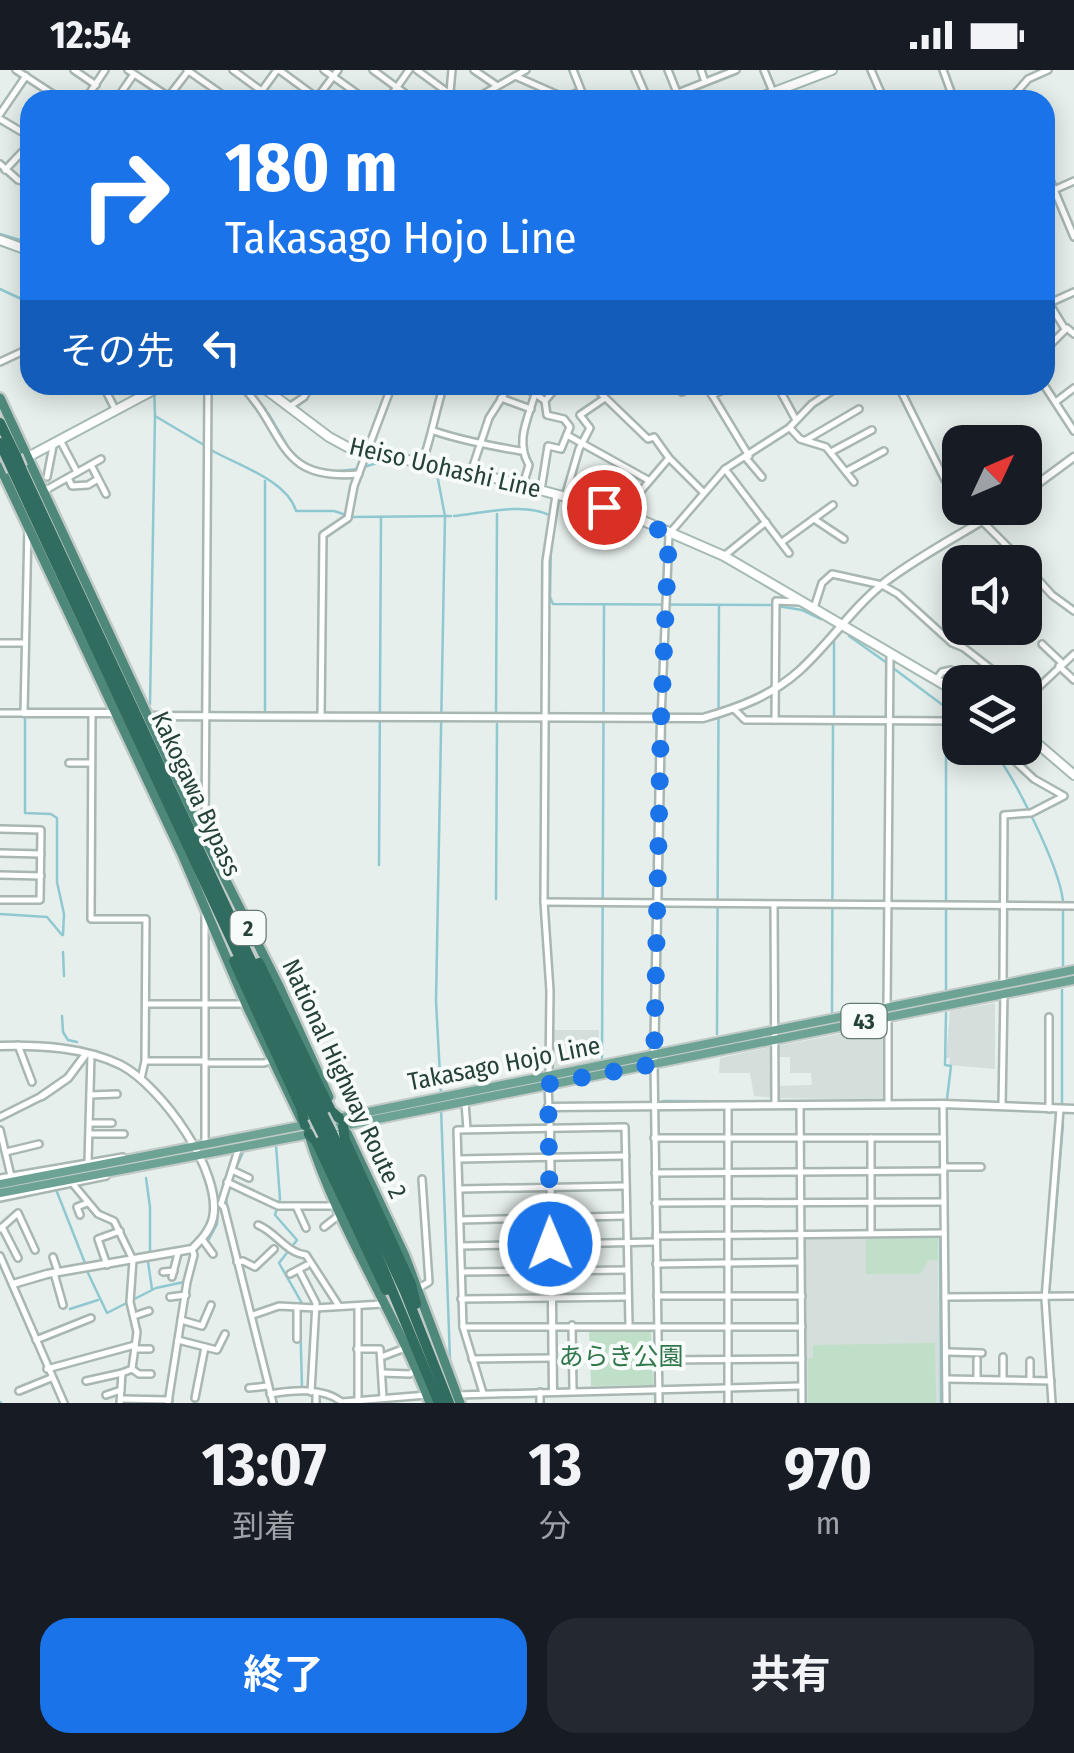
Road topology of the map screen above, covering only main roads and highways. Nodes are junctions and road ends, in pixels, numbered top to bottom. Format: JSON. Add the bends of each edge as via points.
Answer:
{"nodes":[{"id":1,"x":832,"y":70,"type":"edge"},
{"id":2,"x":785,"y":90,"type":"edge"},
{"id":3,"x":144,"y":395,"type":"edge"},
{"id":4,"x":274,"y":395,"type":"edge"},
{"id":5,"x":0,"y":398,"type":"edge"},
{"id":6,"x":0,"y":423,"type":"edge"},
{"id":7,"x":0,"y":443,"type":"edge"},
{"id":8,"x":11,"y":465,"type":"edge"},
{"id":9,"x":942,"y":684,"type":"edge"},
{"id":10,"x":1042,"y":748,"type":"edge"},
{"id":11,"x":1074,"y":775,"type":"edge"},
{"id":12,"x":229,"y":925,"type":"junction"},
{"id":13,"x":1074,"y":970,"type":"edge"},
{"id":14,"x":1074,"y":980,"type":"edge"},
{"id":15,"x":1003,"y":989,"type":"junction"},
{"id":16,"x":774,"y":1034,"type":"junction"},
{"id":17,"x":549,"y":1080,"type":"junction"},
{"id":18,"x":441,"y":1101,"type":"junction"},
{"id":19,"x":341,"y":1122,"type":"junction"},
{"id":20,"x":313,"y":1123,"type":"junction"},
{"id":21,"x":327,"y":1134,"type":"junction"},
{"id":22,"x":194,"y":1150,"type":"junction"},
{"id":23,"x":0,"y":1189,"type":"edge"},
{"id":24,"x":424,"y":1335,"type":"junction"},
{"id":25,"x":422,"y":1370,"type":"junction"},
{"id":26,"x":458,"y":1398,"type":"edge"},
{"id":27,"x":428,"y":1399,"type":"edge"},
{"id":28,"x":440,"y":1403,"type":"edge"}],
"edges":[{"from":1,"to":2,"type":"main road"},
{"from":3,"to":8,"type":"main road"},
{"from":4,"to":9,"type":"main road","name":"Heiso Uohashi Line","via":[[329,437],[367,453],[623,512],[724,556],[890,661]]},
{"from":5,"to":8,"type":"highway","name":"National Highway Route 2","number":"2"},
{"from":6,"to":8,"type":"highway","name":"Kakogawa Bypass","number":"2"},
{"from":7,"to":8,"type":"highway","name":"Kakogawa Bypass","number":"2"},
{"from":8,"to":12,"type":"highway","name":"Kakogawa Bypass","number":"2"},
{"from":8,"to":19,"type":"highway","name":"National Highway Route 2","number":"2","via":[[44,491]]},
{"from":8,"to":20,"type":"highway","name":"National Highway Route 2","number":"2","via":[[28,525],[246,1004]]},
{"from":10,"to":11,"type":"main road"},
{"from":12,"to":19,"type":"highway","via":[[271,984]]},
{"from":12,"to":20,"type":"highway","name":"Kakogawa Bypass","number":"2"},
{"from":13,"to":15,"type":"main road","name":"Takasago Hojo Line","number":"43"},
{"from":14,"to":15,"type":"main road","name":"Takasago Hojo Line","number":"43"},
{"from":15,"to":16,"type":"main road","name":"Takasago Hojo Line","number":"43"},
{"from":16,"to":17,"type":"main road","name":"Takasago Hojo Line","number":"43"},
{"from":16,"to":17,"type":"main road","name":"Takasago Hojo Line","number":"43","via":[[654,1064]]},
{"from":17,"to":18,"type":"main road","name":"Takasago Hojo Line","number":"43"},
{"from":17,"to":18,"type":"main road","name":"Takasago Hojo Line","number":"43"},
{"from":18,"to":19,"type":"main road","name":"Takasago Hojo Line","number":"43"},
{"from":19,"to":20,"type":"main road","name":"Takasago Hojo Line","number":"43"},
{"from":19,"to":24,"type":"highway","via":[[412,1284]]},
{"from":19,"to":26,"type":"highway","name":"National Highway Route 2","number":"2"},
{"from":20,"to":21,"type":"highway","name":"Kakogawa Bypass","number":"2","bridge":true},
{"from":20,"to":22,"type":"main road","name":"Takasago Hojo Line","number":"43","via":[[239,1146]]},
{"from":20,"to":22,"type":"main road","name":"Takasago Hojo Line","number":"43","via":[[205,1142]]},
{"from":20,"to":25,"type":"highway"},
{"from":20,"to":25,"type":"highway","name":"National Highway Route 2","number":"2","via":[[336,1206]]},
{"from":21,"to":24,"type":"highway","name":"Kakogawa Bypass","number":"2"},
{"from":21,"to":25,"type":"highway","name":"Kakogawa Bypass","number":"2"},
{"from":22,"to":23,"type":"main road","name":"Takasago Hojo Line","number":"43"},
{"from":22,"to":23,"type":"main road","name":"Takasago Hojo Line","number":"43","via":[[148,1165]]},
{"from":24,"to":26,"type":"highway","name":"Kakogawa Bypass","number":"2"},
{"from":25,"to":27,"type":"highway","name":"National Highway Route 2","number":"2"},
{"from":25,"to":28,"type":"highway","name":"Kakogawa Bypass","number":"2"}]}
